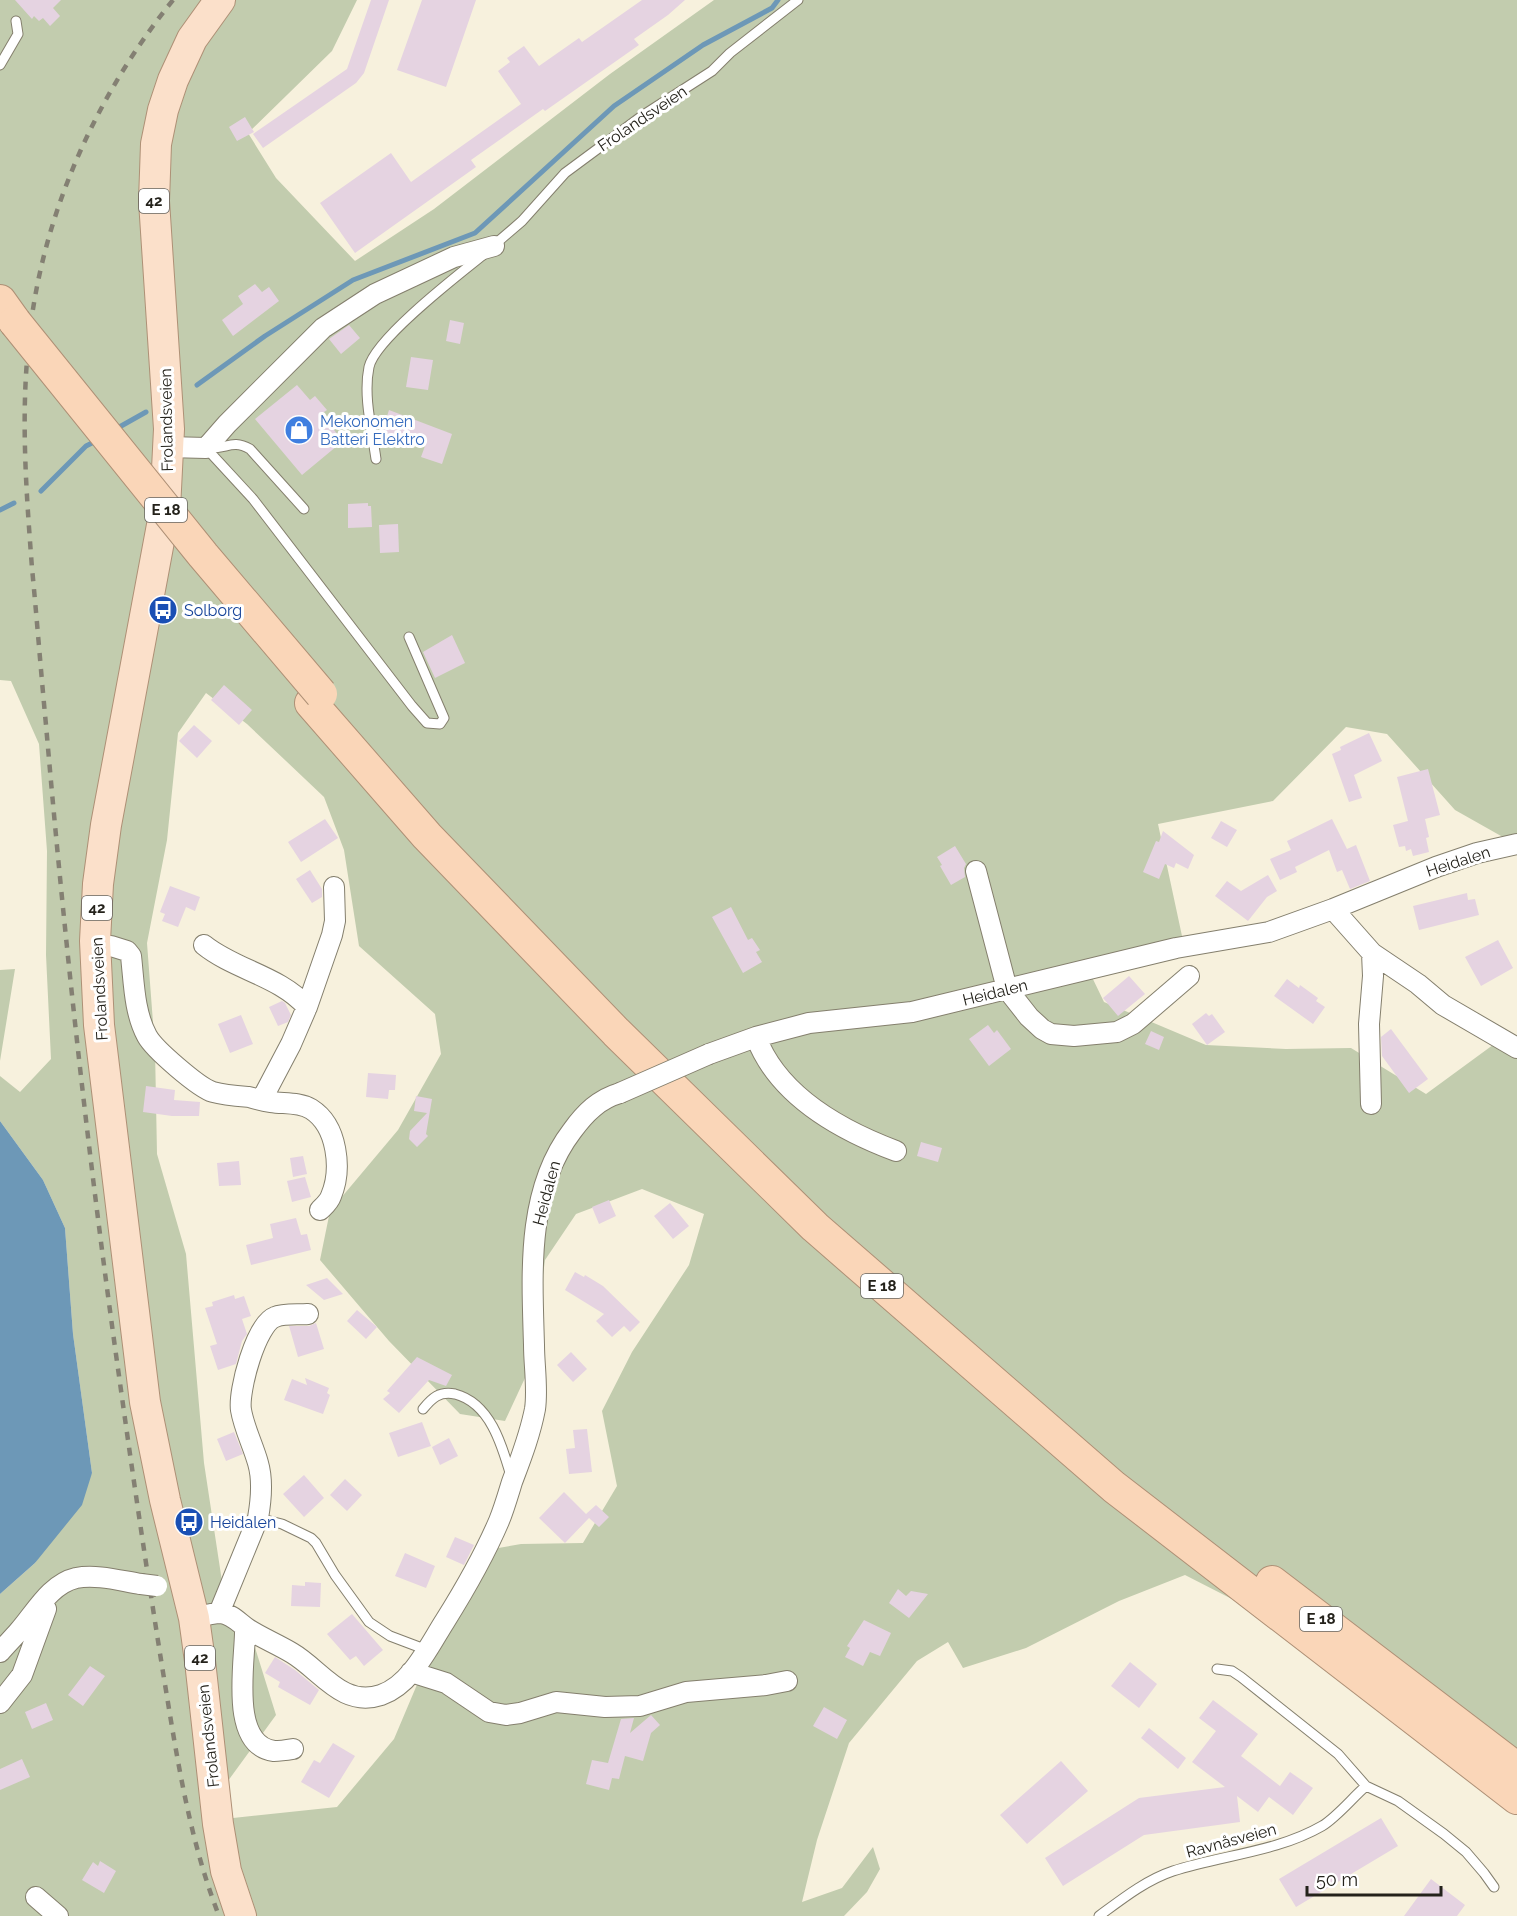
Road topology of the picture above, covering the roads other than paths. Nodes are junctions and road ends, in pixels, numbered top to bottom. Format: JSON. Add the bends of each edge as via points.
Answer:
{"nodes":[{"id":1,"x":220,"y":0,"type":"edge"},
{"id":2,"x":798,"y":0,"type":"edge"},
{"id":3,"x":16,"y":21,"type":"dead end"},
{"id":4,"x":0,"y":65,"type":"edge"},
{"id":5,"x":494,"y":246,"type":"junction"},
{"id":6,"x":7,"y":322,"type":"edge"},
{"id":7,"x":168,"y":447,"type":"junction"},
{"id":8,"x":206,"y":448,"type":"junction"},
{"id":9,"x":376,"y":459,"type":"dead end"},
{"id":10,"x":304,"y":509,"type":"dead end"},
{"id":11,"x":409,"y":637,"type":"dead end"},
{"id":12,"x":316,"y":699,"type":"junction"},
{"id":13,"x":1517,"y":844,"type":"edge"},
{"id":14,"x":976,"y":870,"type":"dead end"},
{"id":15,"x":334,"y":888,"type":"dead end"},
{"id":16,"x":1333,"y":909,"type":"junction"},
{"id":17,"x":204,"y":945,"type":"dead end"},
{"id":18,"x":111,"y":946,"type":"dead end"},
{"id":19,"x":1372,"y":953,"type":"junction"},
{"id":20,"x":1189,"y":976,"type":"dead end"},
{"id":21,"x":1007,"y":989,"type":"junction"},
{"id":22,"x":307,"y":1007,"type":"junction"},
{"id":23,"x":756,"y":1037,"type":"junction"},
{"id":24,"x":1517,"y":1048,"type":"edge"},
{"id":25,"x":262,"y":1100,"type":"junction"},
{"id":26,"x":1371,"y":1104,"type":"dead end"},
{"id":27,"x":896,"y":1151,"type":"dead end"},
{"id":28,"x":320,"y":1210,"type":"dead end"},
{"id":29,"x":308,"y":1314,"type":"dead end"},
{"id":30,"x":423,"y":1409,"type":"dead end"},
{"id":31,"x":513,"y":1481,"type":"junction"},
{"id":32,"x":258,"y":1518,"type":"junction"},
{"id":33,"x":187,"y":1585,"type":"junction"},
{"id":34,"x":52,"y":1593,"type":"junction"},
{"id":35,"x":207,"y":1615,"type":"junction"},
{"id":36,"x":248,"y":1629,"type":"junction"},
{"id":37,"x":427,"y":1650,"type":"junction"},
{"id":38,"x":0,"y":1652,"type":"edge"},
{"id":39,"x":1217,"y":1669,"type":"dead end"},
{"id":40,"x":411,"y":1672,"type":"junction"},
{"id":41,"x":787,"y":1681,"type":"dead end"},
{"id":42,"x":2,"y":1711,"type":"edge"},
{"id":43,"x":293,"y":1749,"type":"dead end"},
{"id":44,"x":1517,"y":1769,"type":"edge"},
{"id":45,"x":1366,"y":1785,"type":"junction"},
{"id":46,"x":1517,"y":1798,"type":"edge"},
{"id":47,"x":1494,"y":1887,"type":"dead end"},
{"id":48,"x":36,"y":1897,"type":"dead end"},
{"id":49,"x":58,"y":1916,"type":"edge"},
{"id":50,"x":241,"y":1916,"type":"edge"},
{"id":51,"x":1099,"y":1916,"type":"edge"}],
"edges":[{"from":1,"to":7,"type":"main road","name":"Frolandsveien","number":"42","via":[[192,39],[172,80],[156,144],[154,201]]},
{"from":2,"to":5,"type":"lane","name":"Frolandsveien","via":[[712,71],[565,173]]},
{"from":3,"to":4,"type":"lane","via":[[18,34]]},
{"from":5,"to":8,"type":"street","via":[[454,257],[375,294],[323,328]]},
{"from":5,"to":9,"type":"lane","name":"Frolandsveien","via":[[385,339],[369,365],[367,389]]},
{"from":6,"to":12,"type":"highway","number":"E 18","via":[[199,570]]},
{"from":7,"to":8,"type":"street"},
{"from":7,"to":33,"type":"main road","name":"Frolandsveien","number":"42","via":[[165,509],[106,825],[95,941],[99,1025],[145,1402]]},
{"from":8,"to":10,"type":"lane","via":[[240,444],[250,449]]},
{"from":8,"to":11,"type":"lane","via":[[253,499],[420,715],[427,723],[440,724],[444,718],[442,711]]},
{"from":12,"to":44,"type":"highway","number":"E 18","via":[[627,1022],[960,1334],[1117,1462]]},
{"from":12,"to":46,"type":"highway","number":"E 18","via":[[427,836],[616,1032],[814,1227],[1114,1487]]},
{"from":13,"to":16,"type":"street","name":"Heidalen","via":[[1436,867]]},
{"from":14,"to":21,"type":"street"},
{"from":15,"to":22,"type":"street","via":[[333,935]]},
{"from":16,"to":19,"type":"street"},
{"from":16,"to":21,"type":"street","name":"Heidalen","via":[[1269,932],[1176,948]]},
{"from":17,"to":22,"type":"street","via":[[291,992]]},
{"from":18,"to":25,"type":"street","name":"Frolandsveien","via":[[131,956],[137,1009],[148,1037],[165,1055],[212,1092]]},
{"from":19,"to":24,"type":"street","via":[[1443,1005]]},
{"from":19,"to":26,"type":"street"},
{"from":20,"to":21,"type":"street","via":[[1133,1024],[1117,1032],[1074,1036],[1058,1036],[1042,1029]]},
{"from":21,"to":23,"type":"street","name":"Heidalen","via":[[912,1012],[810,1023]]},
{"from":22,"to":25,"type":"street"},
{"from":23,"to":27,"type":"street","via":[[772,1069],[789,1089],[831,1120]]},
{"from":23,"to":31,"type":"street","name":"Heidalen","bridge":true,"via":[[607,1097],[585,1113],[559,1147],[537,1217],[532,1296],[535,1405],[529,1439]]},
{"from":25,"to":28,"type":"street","via":[[309,1108],[330,1132],[337,1156],[337,1180],[331,1199]]},
{"from":29,"to":32,"type":"street","via":[[275,1317],[265,1324],[245,1379],[241,1413],[261,1476]]},
{"from":30,"to":31,"type":"lane","via":[[439,1394],[451,1393],[477,1405],[503,1448]]},
{"from":31,"to":37,"type":"street","name":"Heidalen","via":[[480,1562]]},
{"from":32,"to":35,"type":"street"},
{"from":32,"to":37,"type":"lane","via":[[282,1524],[310,1538],[369,1622],[390,1636]]},
{"from":33,"to":34,"type":"street","via":[[76,1578]]},
{"from":33,"to":35,"type":"main road","name":"Frolandsveien","number":"42"},
{"from":34,"to":38,"type":"street"},
{"from":34,"to":42,"type":"street","via":[[22,1675]]},
{"from":35,"to":36,"type":"street","name":"Heidalen","via":[[230,1616]]},
{"from":35,"to":50,"type":"main road","name":"Frolandsveien","number":"42","via":[[202,1673],[218,1824],[226,1871]]},
{"from":36,"to":40,"type":"street","name":"Heidalen","via":[[294,1654],[351,1696],[381,1695],[395,1689]]},
{"from":36,"to":43,"type":"street","via":[[242,1700],[246,1723],[253,1738],[264,1747],[274,1751]]},
{"from":37,"to":40,"type":"street","name":"Heidalen"},
{"from":39,"to":45,"type":"lane","via":[[1241,1677],[1338,1754]]},
{"from":40,"to":41,"type":"street","via":[[447,1683],[489,1712],[506,1715],[556,1702],[640,1706],[686,1692]]},
{"from":45,"to":47,"type":"lane","via":[[1398,1801],[1444,1834],[1466,1852]]},
{"from":45,"to":51,"type":"lane","name":"Ravnåsveien","via":[[1324,1825],[1295,1838],[1172,1871],[1132,1891]]},
{"from":48,"to":49,"type":"street"}]}
